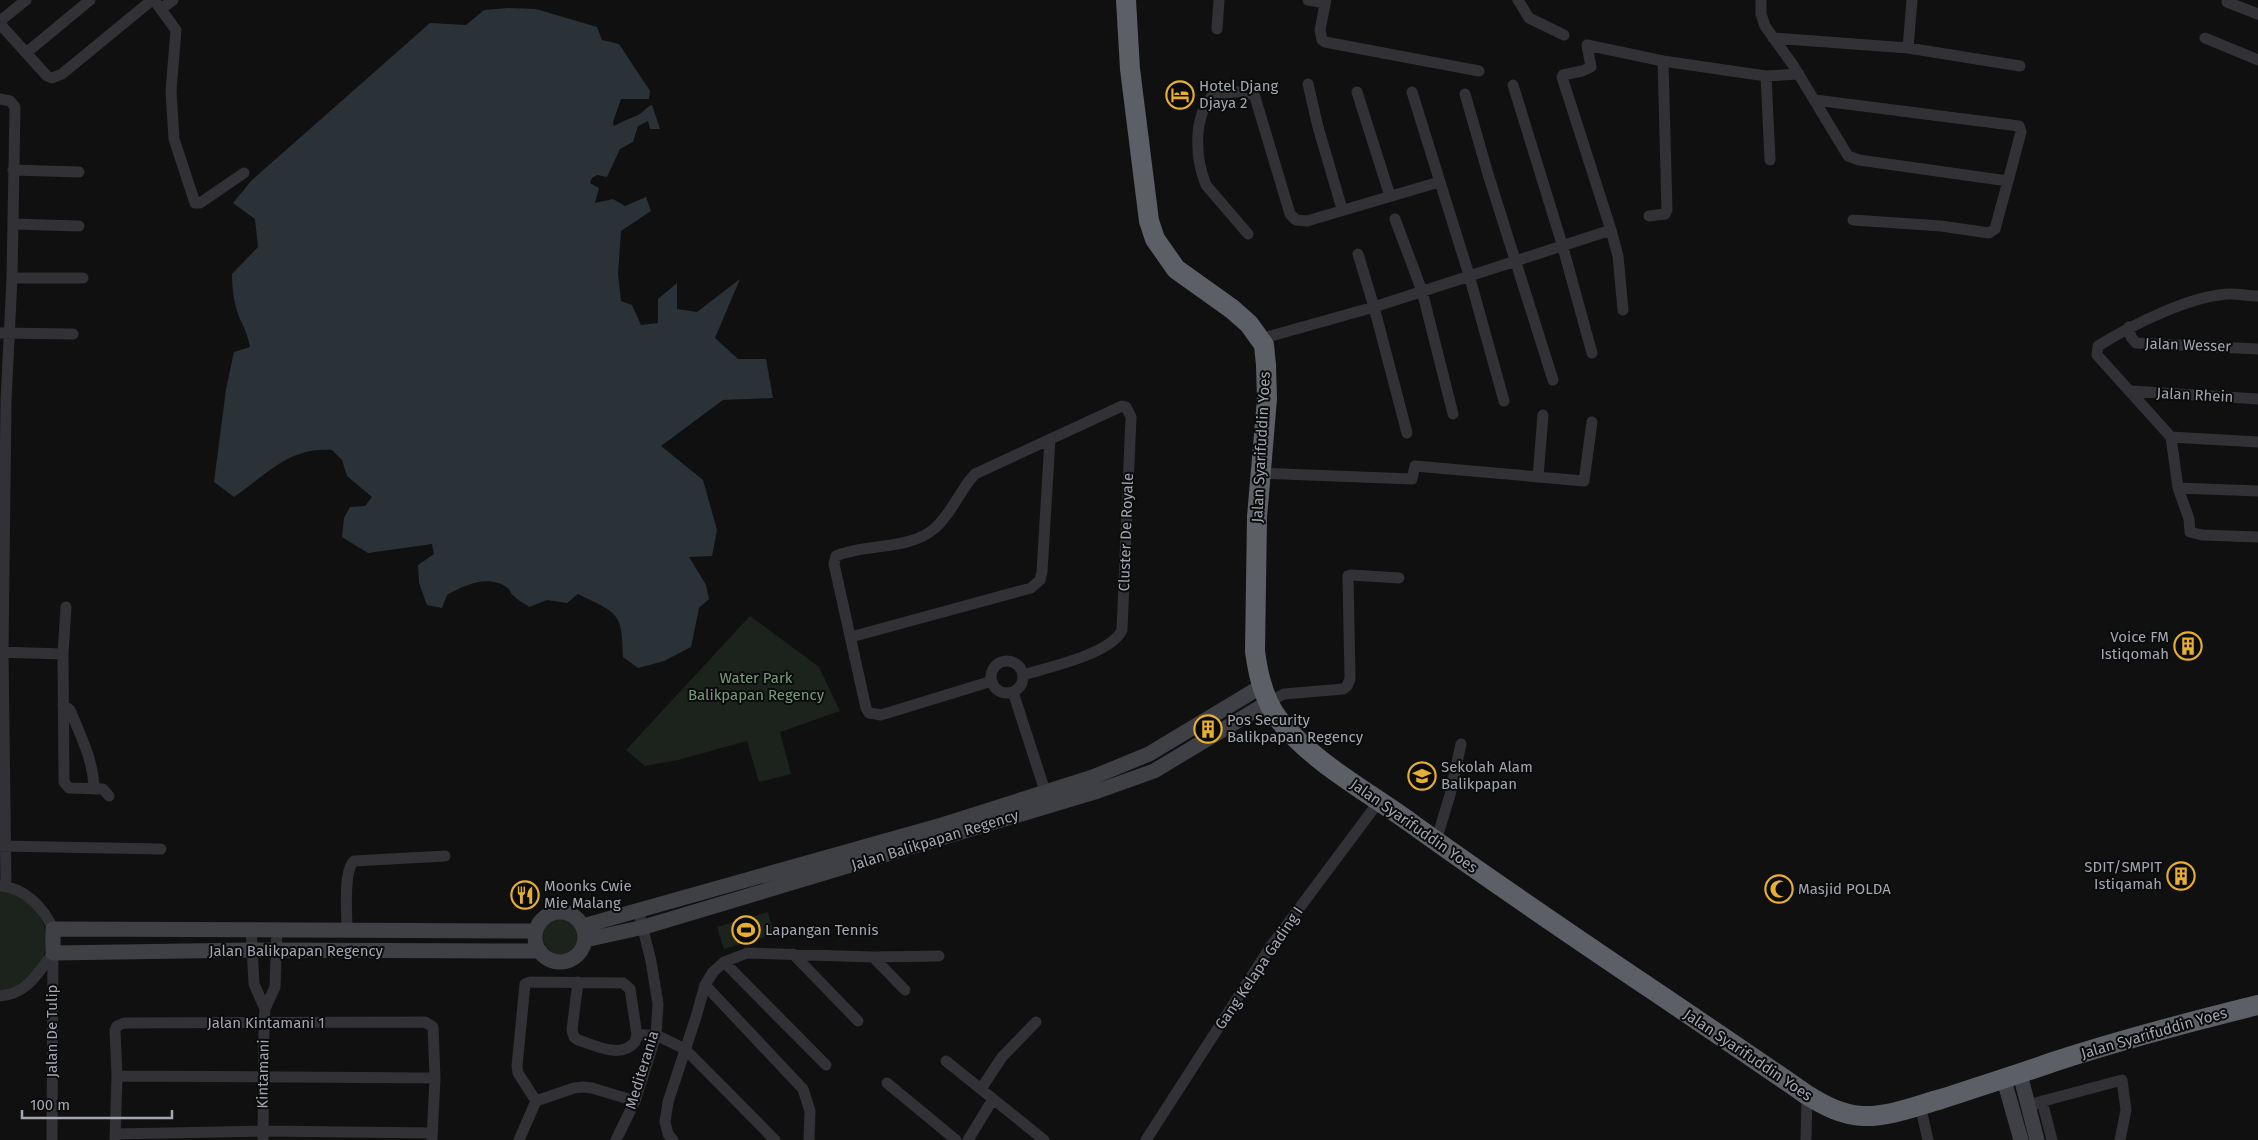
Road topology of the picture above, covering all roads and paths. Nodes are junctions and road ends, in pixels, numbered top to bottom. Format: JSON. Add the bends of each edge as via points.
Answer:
{"nodes":[{"id":1,"x":26,"y":0,"type":"edge"},
{"id":2,"x":90,"y":0,"type":"edge"},
{"id":3,"x":1126,"y":0,"type":"edge"},
{"id":4,"x":1219,"y":0,"type":"edge"},
{"id":5,"x":1308,"y":0,"type":"edge"},
{"id":6,"x":1518,"y":0,"type":"edge"},
{"id":7,"x":1761,"y":0,"type":"edge"},
{"id":8,"x":1912,"y":0,"type":"edge"},
{"id":9,"x":1325,"y":1,"type":"edge"},
{"id":10,"x":2227,"y":2,"type":"dead end"},
{"id":11,"x":162,"y":3,"type":"edge"},
{"id":12,"x":2258,"y":14,"type":"edge"},
{"id":13,"x":0,"y":22,"type":"edge"},
{"id":14,"x":1217,"y":28,"type":"dead end"},
{"id":15,"x":1564,"y":35,"type":"dead end"},
{"id":16,"x":1774,"y":38,"type":"junction"},
{"id":17,"x":2205,"y":38,"type":"dead end"},
{"id":18,"x":1908,"y":48,"type":"junction"},
{"id":19,"x":26,"y":53,"type":"junction"},
{"id":20,"x":2258,"y":60,"type":"edge"},
{"id":21,"x":1663,"y":61,"type":"junction"},
{"id":22,"x":2020,"y":66,"type":"dead end"},
{"id":23,"x":1479,"y":71,"type":"dead end"},
{"id":24,"x":1799,"y":74,"type":"junction"},
{"id":25,"x":1766,"y":76,"type":"junction"},
{"id":26,"x":1308,"y":84,"type":"dead end"},
{"id":27,"x":1513,"y":85,"type":"dead end"},
{"id":28,"x":1357,"y":92,"type":"dead end"},
{"id":29,"x":1412,"y":92,"type":"dead end"},
{"id":30,"x":1465,"y":94,"type":"dead end"},
{"id":31,"x":0,"y":99,"type":"edge"},
{"id":32,"x":1814,"y":100,"type":"junction"},
{"id":33,"x":1770,"y":160,"type":"dead end"},
{"id":34,"x":14,"y":170,"type":"junction"},
{"id":35,"x":79,"y":172,"type":"dead end"},
{"id":36,"x":244,"y":173,"type":"dead end"},
{"id":37,"x":1439,"y":182,"type":"junction"},
{"id":38,"x":2008,"y":182,"type":"junction"},
{"id":39,"x":1390,"y":196,"type":"junction"},
{"id":40,"x":1342,"y":210,"type":"junction"},
{"id":41,"x":1648,"y":216,"type":"dead end"},
{"id":42,"x":1395,"y":219,"type":"dead end"},
{"id":43,"x":1853,"y":220,"type":"dead end"},
{"id":44,"x":14,"y":224,"type":"junction"},
{"id":45,"x":79,"y":226,"type":"dead end"},
{"id":46,"x":1611,"y":230,"type":"junction"},
{"id":47,"x":1248,"y":234,"type":"dead end"},
{"id":48,"x":1562,"y":244,"type":"junction"},
{"id":49,"x":1358,"y":254,"type":"dead end"},
{"id":50,"x":1516,"y":259,"type":"junction"},
{"id":51,"x":1469,"y":275,"type":"junction"},
{"id":52,"x":12,"y":278,"type":"junction"},
{"id":53,"x":83,"y":278,"type":"dead end"},
{"id":54,"x":1422,"y":291,"type":"junction"},
{"id":55,"x":2258,"y":296,"type":"edge"},
{"id":56,"x":1374,"y":307,"type":"junction"},
{"id":57,"x":1623,"y":310,"type":"dead end"},
{"id":58,"x":2129,"y":327,"type":"junction"},
{"id":59,"x":4,"y":333,"type":"edge"},
{"id":60,"x":73,"y":334,"type":"dead end"},
{"id":61,"x":1260,"y":339,"type":"junction"},
{"id":62,"x":2258,"y":349,"type":"edge"},
{"id":63,"x":1592,"y":353,"type":"dead end"},
{"id":64,"x":1554,"y":380,"type":"dead end"},
{"id":65,"x":2132,"y":391,"type":"junction"},
{"id":66,"x":2258,"y":399,"type":"edge"},
{"id":67,"x":3,"y":400,"type":"edge"},
{"id":68,"x":1504,"y":401,"type":"dead end"},
{"id":69,"x":1453,"y":414,"type":"dead end"},
{"id":70,"x":1543,"y":415,"type":"dead end"},
{"id":71,"x":1592,"y":422,"type":"dead end"},
{"id":72,"x":1407,"y":433,"type":"dead end"},
{"id":73,"x":2171,"y":437,"type":"junction"},
{"id":74,"x":3,"y":438,"type":"edge"},
{"id":75,"x":1050,"y":439,"type":"junction"},
{"id":76,"x":2258,"y":442,"type":"edge"},
{"id":77,"x":1260,"y":473,"type":"junction"},
{"id":78,"x":1538,"y":477,"type":"junction"},
{"id":79,"x":2178,"y":488,"type":"junction"},
{"id":80,"x":2258,"y":491,"type":"edge"},
{"id":81,"x":2258,"y":537,"type":"edge"},
{"id":82,"x":1399,"y":578,"type":"dead end"},
{"id":83,"x":66,"y":607,"type":"dead end"},
{"id":84,"x":851,"y":638,"type":"junction"},
{"id":85,"x":1,"y":652,"type":"edge"},
{"id":86,"x":62,"y":654,"type":"junction"},
{"id":87,"x":1023,"y":676,"type":"junction"},
{"id":88,"x":992,"y":681,"type":"junction"},
{"id":89,"x":1013,"y":692,"type":"junction"},
{"id":90,"x":1265,"y":694,"type":"junction"},
{"id":91,"x":63,"y":706,"type":"junction"},
{"id":92,"x":1461,"y":744,"type":"dead end"},
{"id":93,"x":1090,"y":786,"type":"junction"},
{"id":94,"x":94,"y":789,"type":"junction"},
{"id":95,"x":1045,"y":791,"type":"junction"},
{"id":96,"x":110,"y":796,"type":"dead end"},
{"id":97,"x":1380,"y":800,"type":"junction"},
{"id":98,"x":1024,"y":806,"type":"junction"},
{"id":99,"x":943,"y":831,"type":"junction"},
{"id":100,"x":1436,"y":841,"type":"junction"},
{"id":101,"x":2,"y":846,"type":"edge"},
{"id":102,"x":161,"y":849,"type":"dead end"},
{"id":103,"x":445,"y":856,"type":"dead end"},
{"id":104,"x":3,"y":886,"type":"edge"},
{"id":105,"x":638,"y":909,"type":"junction"},
{"id":106,"x":644,"y":927,"type":"junction"},
{"id":107,"x":53,"y":928,"type":"junction"},
{"id":108,"x":251,"y":928,"type":"junction"},
{"id":109,"x":277,"y":929,"type":"junction"},
{"id":110,"x":347,"y":929,"type":"junction"},
{"id":111,"x":536,"y":931,"type":"junction"},
{"id":112,"x":584,"y":933,"type":"junction"},
{"id":113,"x":251,"y":950,"type":"junction"},
{"id":114,"x":276,"y":950,"type":"junction"},
{"id":115,"x":540,"y":951,"type":"junction"},
{"id":116,"x":53,"y":953,"type":"junction"},
{"id":117,"x":793,"y":954,"type":"junction"},
{"id":118,"x":873,"y":956,"type":"junction"},
{"id":119,"x":939,"y":956,"type":"dead end"},
{"id":120,"x":724,"y":962,"type":"junction"},
{"id":121,"x":578,"y":982,"type":"junction"},
{"id":122,"x":705,"y":985,"type":"junction"},
{"id":123,"x":905,"y":990,"type":"dead end"},
{"id":124,"x":0,"y":996,"type":"edge"},
{"id":125,"x":2258,"y":1005,"type":"edge"},
{"id":126,"x":265,"y":1009,"type":"junction"},
{"id":127,"x":858,"y":1021,"type":"dead end"},
{"id":128,"x":264,"y":1022,"type":"junction"},
{"id":129,"x":1036,"y":1022,"type":"dead end"},
{"id":130,"x":637,"y":1035,"type":"junction"},
{"id":131,"x":656,"y":1035,"type":"junction"},
{"id":132,"x":685,"y":1049,"type":"junction"},
{"id":133,"x":946,"y":1061,"type":"dead end"},
{"id":134,"x":826,"y":1065,"type":"dead end"},
{"id":135,"x":117,"y":1076,"type":"junction"},
{"id":136,"x":2012,"y":1077,"type":"junction"},
{"id":137,"x":262,"y":1078,"type":"junction"},
{"id":138,"x":435,"y":1078,"type":"junction"},
{"id":139,"x":887,"y":1082,"type":"dead end"},
{"id":140,"x":981,"y":1089,"type":"junction"},
{"id":141,"x":1807,"y":1095,"type":"junction"},
{"id":142,"x":993,"y":1099,"type":"junction"},
{"id":143,"x":536,"y":1101,"type":"junction"},
{"id":144,"x":635,"y":1101,"type":"junction"},
{"id":145,"x":2042,"y":1101,"type":"junction"},
{"id":146,"x":1920,"y":1105,"type":"junction"},
{"id":147,"x":2028,"y":1105,"type":"junction"},
{"id":148,"x":263,"y":1136,"type":"edge"},
{"id":149,"x":115,"y":1137,"type":"edge"},
{"id":150,"x":432,"y":1137,"type":"edge"},
{"id":151,"x":52,"y":1140,"type":"edge"},
{"id":152,"x":518,"y":1140,"type":"edge"},
{"id":153,"x":616,"y":1140,"type":"edge"},
{"id":154,"x":673,"y":1140,"type":"edge"},
{"id":155,"x":776,"y":1140,"type":"edge"},
{"id":156,"x":809,"y":1140,"type":"edge"},
{"id":157,"x":956,"y":1140,"type":"edge"},
{"id":158,"x":968,"y":1140,"type":"edge"},
{"id":159,"x":1044,"y":1140,"type":"edge"},
{"id":160,"x":1146,"y":1140,"type":"edge"},
{"id":161,"x":1806,"y":1140,"type":"edge"},
{"id":162,"x":1928,"y":1140,"type":"edge"},
{"id":163,"x":2020,"y":1140,"type":"edge"},
{"id":164,"x":2037,"y":1140,"type":"edge"},
{"id":165,"x":2052,"y":1140,"type":"edge"},
{"id":166,"x":2120,"y":1140,"type":"edge"}],
"edges":[{"from":1,"to":13,"type":"street"},
{"from":2,"to":19,"type":"street"},
{"from":3,"to":61,"type":"highway","name":"Jalan Syarifuddin Yoes","via":[[1130,69],[1149,221],[1155,239],[1176,269],[1232,309]]},
{"from":4,"to":14,"type":"street"},
{"from":5,"to":9,"type":"street"},
{"from":6,"to":15,"type":"street","via":[[1530,18]]},
{"from":7,"to":16,"type":"street","via":[[1761,14]]},
{"from":8,"to":18,"type":"street"},
{"from":9,"to":23,"type":"street","via":[[1321,35],[1322,40],[1329,44]]},
{"from":10,"to":12,"type":"street"},
{"from":11,"to":19,"type":"street","via":[[52,78]]},
{"from":11,"to":36,"type":"street","via":[[176,30],[171,91],[174,139],[195,203],[200,203]]},
{"from":13,"to":19,"type":"street"},
{"from":16,"to":18,"type":"street"},
{"from":16,"to":24,"type":"street"},
{"from":17,"to":20,"type":"street"},
{"from":18,"to":22,"type":"street"},
{"from":21,"to":25,"type":"street"},
{"from":21,"to":41,"type":"street","via":[[1667,210],[1665,214]]},
{"from":21,"to":46,"type":"street","via":[[1587,45],[1591,67],[1562,76]]},
{"from":24,"to":25,"type":"street"},
{"from":24,"to":32,"type":"street"},
{"from":25,"to":33,"type":"street"},
{"from":26,"to":40,"type":"street"},
{"from":27,"to":48,"type":"street"},
{"from":28,"to":39,"type":"street"},
{"from":29,"to":37,"type":"street"},
{"from":30,"to":50,"type":"street"},
{"from":31,"to":34,"type":"street","via":[[10,101],[15,107]]},
{"from":32,"to":38,"type":"street","via":[[1848,156]]},
{"from":32,"to":38,"type":"street","via":[[2019,126],[2021,132]]},
{"from":34,"to":35,"type":"street"},
{"from":34,"to":44,"type":"street"},
{"from":37,"to":39,"type":"street"},
{"from":37,"to":51,"type":"street"},
{"from":38,"to":43,"type":"street","via":[[1995,229],[1988,233]]},
{"from":39,"to":40,"type":"street"},
{"from":40,"to":47,"type":"street","via":[[1306,221],[1296,220],[1290,214],[1255,97],[1244,92],[1212,96],[1202,109],[1199,121],[1202,176]]},
{"from":42,"to":54,"type":"street"},
{"from":44,"to":45,"type":"street"},
{"from":44,"to":52,"type":"street"},
{"from":46,"to":48,"type":"street"},
{"from":46,"to":57,"type":"street","via":[[1618,256]]},
{"from":48,"to":50,"type":"street"},
{"from":48,"to":63,"type":"street"},
{"from":49,"to":56,"type":"street"},
{"from":50,"to":51,"type":"street"},
{"from":50,"to":64,"type":"street"},
{"from":51,"to":54,"type":"street"},
{"from":51,"to":68,"type":"street"},
{"from":52,"to":53,"type":"street"},
{"from":52,"to":59,"type":"street"},
{"from":54,"to":56,"type":"street"},
{"from":54,"to":69,"type":"street"},
{"from":55,"to":58,"type":"street","via":[[2230,294],[2204,298]]},
{"from":56,"to":61,"type":"street"},
{"from":56,"to":72,"type":"street"},
{"from":58,"to":62,"type":"street","name":"Jalan Wesser","via":[[2130,337],[2136,343]]},
{"from":58,"to":65,"type":"street","via":[[2098,346],[2096,355]]},
{"from":59,"to":60,"type":"street"},
{"from":59,"to":67,"type":"street"},
{"from":61,"to":77,"type":"highway","name":"Jalan Syarifuddin Yoes","via":[[1264,345],[1266,365]]},
{"from":65,"to":66,"type":"street","name":"Jalan Rhein"},
{"from":65,"to":73,"type":"street"},
{"from":67,"to":74,"type":"street"},
{"from":70,"to":78,"type":"street"},
{"from":71,"to":78,"type":"street","via":[[1584,481]]},
{"from":73,"to":76,"type":"street"},
{"from":73,"to":79,"type":"street"},
{"from":74,"to":85,"type":"street"},
{"from":75,"to":84,"type":"street","name":"Cluster De Royale","via":[[976,474],[937,527],[928,534],[836,556],[834,564]]},
{"from":75,"to":84,"type":"street","via":[[1042,572],[1036,584]]},
{"from":75,"to":87,"type":"street","name":"Cluster De Royale","via":[[1122,406],[1130,411],[1122,630],[1118,638],[1097,651]]},
{"from":77,"to":78,"type":"street","via":[[1412,479],[1415,466]]},
{"from":77,"to":90,"type":"highway","name":"Jalan Syarifuddin Yoes","via":[[1255,651]]},
{"from":79,"to":80,"type":"street"},
{"from":79,"to":81,"type":"street","via":[[2190,532]]},
{"from":82,"to":90,"type":"street","via":[[1348,576],[1348,686],[1343,689]]},
{"from":83,"to":86,"type":"street"},
{"from":84,"to":88,"type":"street","name":"Cluster De Royale","via":[[866,708],[875,716]]},
{"from":85,"to":86,"type":"street"},
{"from":85,"to":101,"type":"street"},
{"from":86,"to":91,"type":"street"},
{"from":87,"to":88,"type":"street","via":[[1020,667],[1005,661],[992,672]]},
{"from":87,"to":89,"type":"street","via":[[1021,686]]},
{"from":88,"to":89,"type":"street","via":[[1000,691]]},
{"from":89,"to":95,"type":"street"},
{"from":90,"to":93,"type":"street","name":"Jalan Balikpapan Regency"},
{"from":90,"to":97,"type":"highway","name":"Jalan Syarifuddin Yoes","via":[[1279,720],[1294,737],[1340,775]]},
{"from":91,"to":94,"type":"street","via":[[70,710],[79,730],[92,770]]},
{"from":91,"to":94,"type":"street","via":[[64,782],[69,788]]},
{"from":92,"to":100,"type":"street"},
{"from":93,"to":95,"type":"street","name":"Jalan Balikpapan Regency"},
{"from":93,"to":98,"type":"street","name":"Jalan Balikpapan Regency"},
{"from":94,"to":96,"type":"street","via":[[103,789]]},
{"from":95,"to":98,"type":"street","name":"Jalan Balikpapan Regency"},
{"from":97,"to":100,"type":"highway","name":"Jalan Syarifuddin Yoes"},
{"from":97,"to":160,"type":"street","name":"Gang Kelapa Gading I","via":[[1271,946]]},
{"from":98,"to":99,"type":"street","name":"Jalan Balikpapan Regency"},
{"from":99,"to":105,"type":"street","name":"Jalan Balikpapan Regency"},
{"from":99,"to":106,"type":"street","name":"Jalan Balikpapan Regency"},
{"from":100,"to":141,"type":"highway","name":"Jalan Syarifuddin Yoes"},
{"from":101,"to":102,"type":"street"},
{"from":101,"to":104,"type":"street"},
{"from":103,"to":110,"type":"street","via":[[354,861],[348,877]]},
{"from":104,"to":107,"type":"street","via":[[19,890],[31,898]]},
{"from":105,"to":106,"type":"street","name":"Mediterania"},
{"from":105,"to":112,"type":"street","name":"Jalan Balikpapan Regency"},
{"from":106,"to":112,"type":"street","name":"Jalan Balikpapan Regency"},
{"from":106,"to":131,"type":"street","name":"Mediterania","via":[[658,1004]]},
{"from":107,"to":108,"type":"street","name":"Jalan Balikpapan Regency"},
{"from":107,"to":116,"type":"street"},
{"from":108,"to":109,"type":"street","name":"Jalan Balikpapan Regency"},
{"from":108,"to":113,"type":"street"},
{"from":109,"to":110,"type":"street","name":"Jalan Balikpapan Regency"},
{"from":109,"to":114,"type":"street"},
{"from":110,"to":111,"type":"street","name":"Jalan Balikpapan Regency"},
{"from":111,"to":112,"type":"street","via":[[544,918],[558,912],[572,915]]},
{"from":111,"to":115,"type":"street"},
{"from":112,"to":115,"type":"street","name":"Jalan Balikpapan Regency","via":[[580,952],[569,960],[556,961]]},
{"from":113,"to":114,"type":"street","name":"Jalan Balikpapan Regency"},
{"from":113,"to":116,"type":"street","name":"Jalan Balikpapan Regency"},
{"from":113,"to":126,"type":"street","via":[[254,984]]},
{"from":114,"to":115,"type":"street","name":"Jalan Balikpapan Regency"},
{"from":114,"to":126,"type":"street","via":[[276,987]]},
{"from":116,"to":124,"type":"street","via":[[29,984],[17,992]]},
{"from":116,"to":151,"type":"street","name":"Jalan De Tulip"},
{"from":117,"to":118,"type":"street"},
{"from":117,"to":120,"type":"street","via":[[747,954]]},
{"from":117,"to":127,"type":"street"},
{"from":118,"to":119,"type":"street"},
{"from":118,"to":123,"type":"street"},
{"from":120,"to":122,"type":"street"},
{"from":120,"to":134,"type":"street"},
{"from":121,"to":130,"type":"street","via":[[623,983],[628,986]]},
{"from":121,"to":130,"type":"street","via":[[572,1030],[574,1037],[617,1052],[631,1047]]},
{"from":121,"to":143,"type":"street","via":[[525,984],[517,1066]]},
{"from":122,"to":132,"type":"street"},
{"from":122,"to":156,"type":"street","via":[[803,1089],[810,1111]]},
{"from":125,"to":136,"type":"highway","name":"Jalan Syarifuddin Yoes","via":[[2161,1029]]},
{"from":126,"to":128,"type":"street","name":"Kintamani"},
{"from":128,"to":135,"type":"street","name":"Jalan Kintamani 1","via":[[124,1023],[117,1026],[115,1035]]},
{"from":128,"to":137,"type":"street","name":"Kintamani"},
{"from":128,"to":138,"type":"street","name":"Jalan Kintamani 1","via":[[425,1022],[433,1027]]},
{"from":129,"to":140,"type":"street","via":[[1002,1057]]},
{"from":130,"to":131,"type":"street"},
{"from":131,"to":132,"type":"street"},
{"from":131,"to":144,"type":"street","name":"Mediterania"},
{"from":132,"to":154,"type":"street","via":[[666,1114],[668,1134]]},
{"from":132,"to":155,"type":"street"},
{"from":133,"to":140,"type":"street"},
{"from":135,"to":137,"type":"street"},
{"from":135,"to":149,"type":"street"},
{"from":136,"to":146,"type":"highway","name":"Jalan Syarifuddin Yoes"},
{"from":136,"to":147,"type":"street"},
{"from":136,"to":163,"type":"street"},
{"from":137,"to":138,"type":"street"},
{"from":137,"to":148,"type":"street","name":"Kintamani"},
{"from":138,"to":150,"type":"street"},
{"from":139,"to":157,"type":"street"},
{"from":140,"to":142,"type":"street"},
{"from":141,"to":146,"type":"highway","name":"Jalan Syarifuddin Yoes","via":[[1825,1106],[1863,1116]]},
{"from":141,"to":161,"type":"street"},
{"from":142,"to":158,"type":"street"},
{"from":142,"to":159,"type":"street"},
{"from":143,"to":144,"type":"street","via":[[583,1087]]},
{"from":143,"to":152,"type":"street"},
{"from":144,"to":153,"type":"street","name":"Mediterania"},
{"from":145,"to":147,"type":"street"},
{"from":145,"to":165,"type":"street"},
{"from":145,"to":166,"type":"street","via":[[2122,1080],[2126,1110]]},
{"from":146,"to":162,"type":"street"},
{"from":147,"to":164,"type":"street"},
{"from":148,"to":149,"type":"street"},
{"from":148,"to":150,"type":"street"}]}
